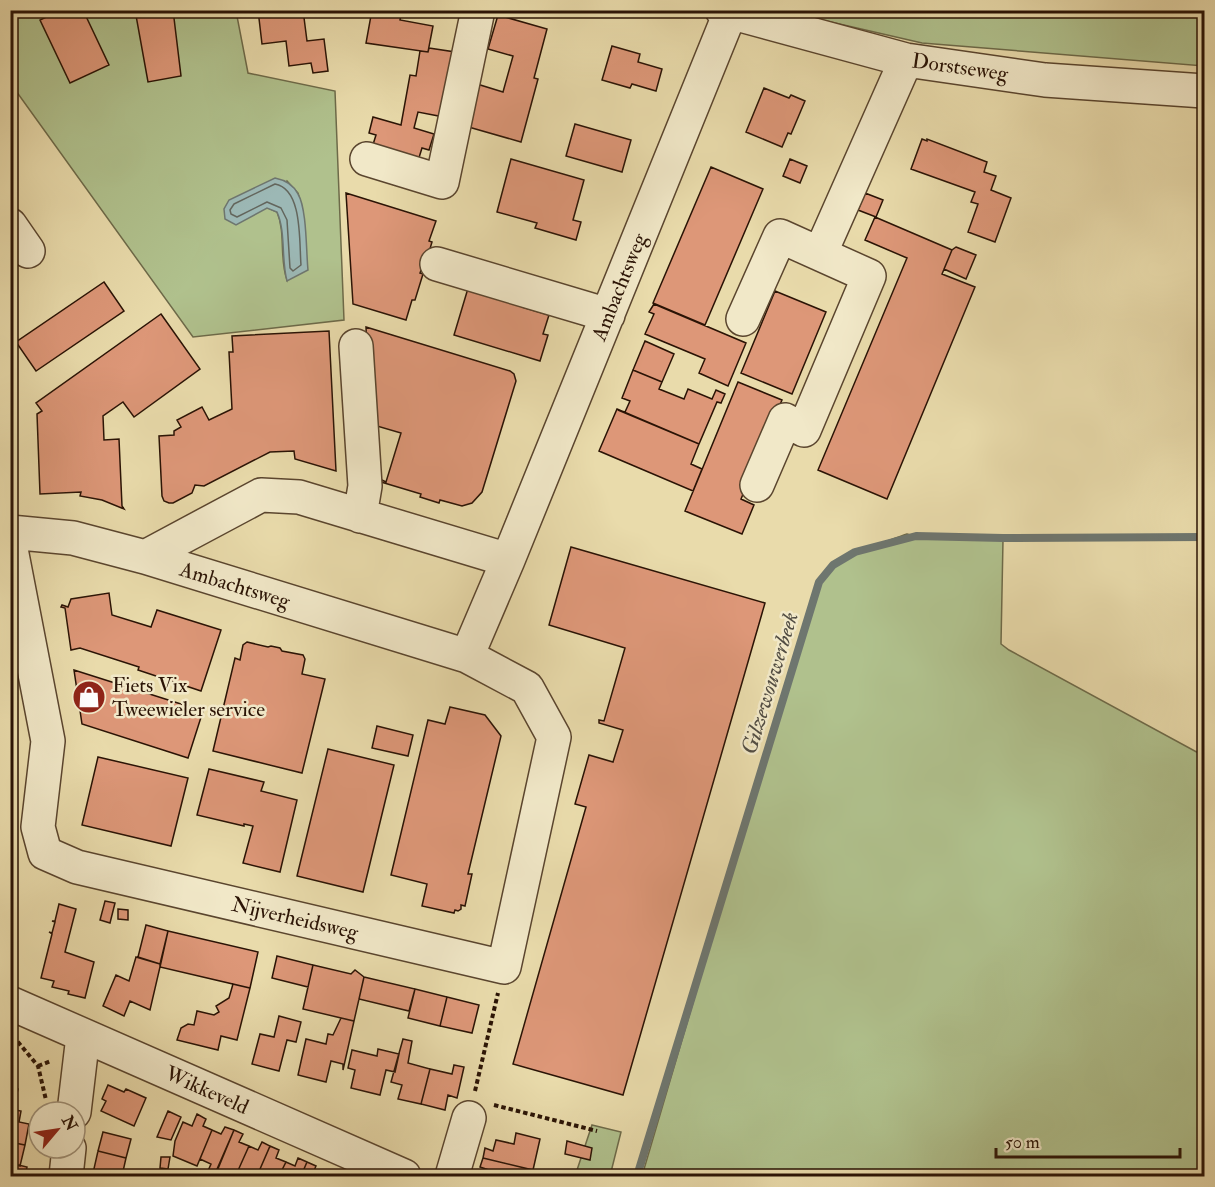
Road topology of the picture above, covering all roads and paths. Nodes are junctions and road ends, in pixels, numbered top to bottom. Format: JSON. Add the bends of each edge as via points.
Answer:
{"nodes":[{"id":1,"x":478,"y":10,"type":"edge"},
{"id":2,"x":726,"y":12,"type":"edge"},
{"id":3,"x":906,"y":60,"type":"junction"},
{"id":4,"x":1204,"y":91,"type":"edge"},
{"id":5,"x":366,"y":159,"type":"dead end"},
{"id":6,"x":820,"y":254,"type":"junction"},
{"id":7,"x":437,"y":264,"type":"dead end"},
{"id":8,"x":608,"y":315,"type":"junction"},
{"id":9,"x":742,"y":319,"type":"dead end"},
{"id":10,"x":356,"y":346,"type":"dead end"},
{"id":11,"x":757,"y":485,"type":"dead end"},
{"id":12,"x":360,"y":516,"type":"junction"},
{"id":13,"x":10,"y":532,"type":"edge"},
{"id":14,"x":10,"y":544,"type":"edge"},
{"id":15,"x":145,"y":557,"type":"junction"},
{"id":16,"x":508,"y":560,"type":"junction"},
{"id":17,"x":467,"y":656,"type":"junction"},
{"id":18,"x":504,"y":967,"type":"junction"},
{"id":19,"x":10,"y":1003,"type":"edge"},
{"id":20,"x":10,"y":1034,"type":"edge"},
{"id":21,"x":83,"y":1036,"type":"junction"},
{"id":22,"x":47,"y":1100,"type":"edge"},
{"id":23,"x":65,"y":1100,"type":"edge"},
{"id":24,"x":471,"y":1109,"type":"junction"},
{"id":25,"x":597,"y":1131,"type":"dead end"},
{"id":26,"x":68,"y":1160,"type":"edge"},
{"id":27,"x":66,"y":1176,"type":"edge"},
{"id":28,"x":405,"y":1176,"type":"edge"},
{"id":29,"x":452,"y":1176,"type":"edge"}],
"edges":[{"from":1,"to":5,"type":"street","via":[[442,182]]},
{"from":2,"to":3,"type":"street","name":"Dorstseweg"},
{"from":2,"to":8,"type":"street","name":"Ambachtsweg"},
{"from":3,"to":4,"type":"street","name":"Dorstseweg","via":[[1045,80]]},
{"from":3,"to":6,"type":"street"},
{"from":6,"to":9,"type":"street","via":[[780,236]]},
{"from":6,"to":11,"type":"street","via":[[869,276],[804,430],[785,420]]},
{"from":7,"to":8,"type":"street"},
{"from":8,"to":16,"type":"street","name":"Ambachtsweg"},
{"from":10,"to":12,"type":"street","via":[[365,486]]},
{"from":12,"to":15,"type":"street","name":"Ambachtsweg","via":[[299,497],[261,495]]},
{"from":12,"to":16,"type":"street","name":"Ambachtsweg"},
{"from":13,"to":15,"type":"street","name":"Ambachtsweg","via":[[73,538]]},
{"from":14,"to":18,"type":"street","name":"Nijverheidsweg","via":[[48,741],[38,827],[45,853],[76,867]]},
{"from":15,"to":17,"type":"street","name":"Ambachtsweg"},
{"from":16,"to":17,"type":"street","name":"Ambachtsweg"},
{"from":17,"to":18,"type":"street","via":[[527,687],[554,737]]},
{"from":18,"to":24,"type":"path"},
{"from":19,"to":21,"type":"street","name":"Wikkeveld"},
{"from":20,"to":22,"type":"path","via":[[38,1066]]},
{"from":21,"to":23,"type":"street"},
{"from":21,"to":28,"type":"street","name":"Wikkeveld"},
{"from":24,"to":25,"type":"path"},
{"from":24,"to":29,"type":"street"},
{"from":26,"to":27,"type":"street"}]}
